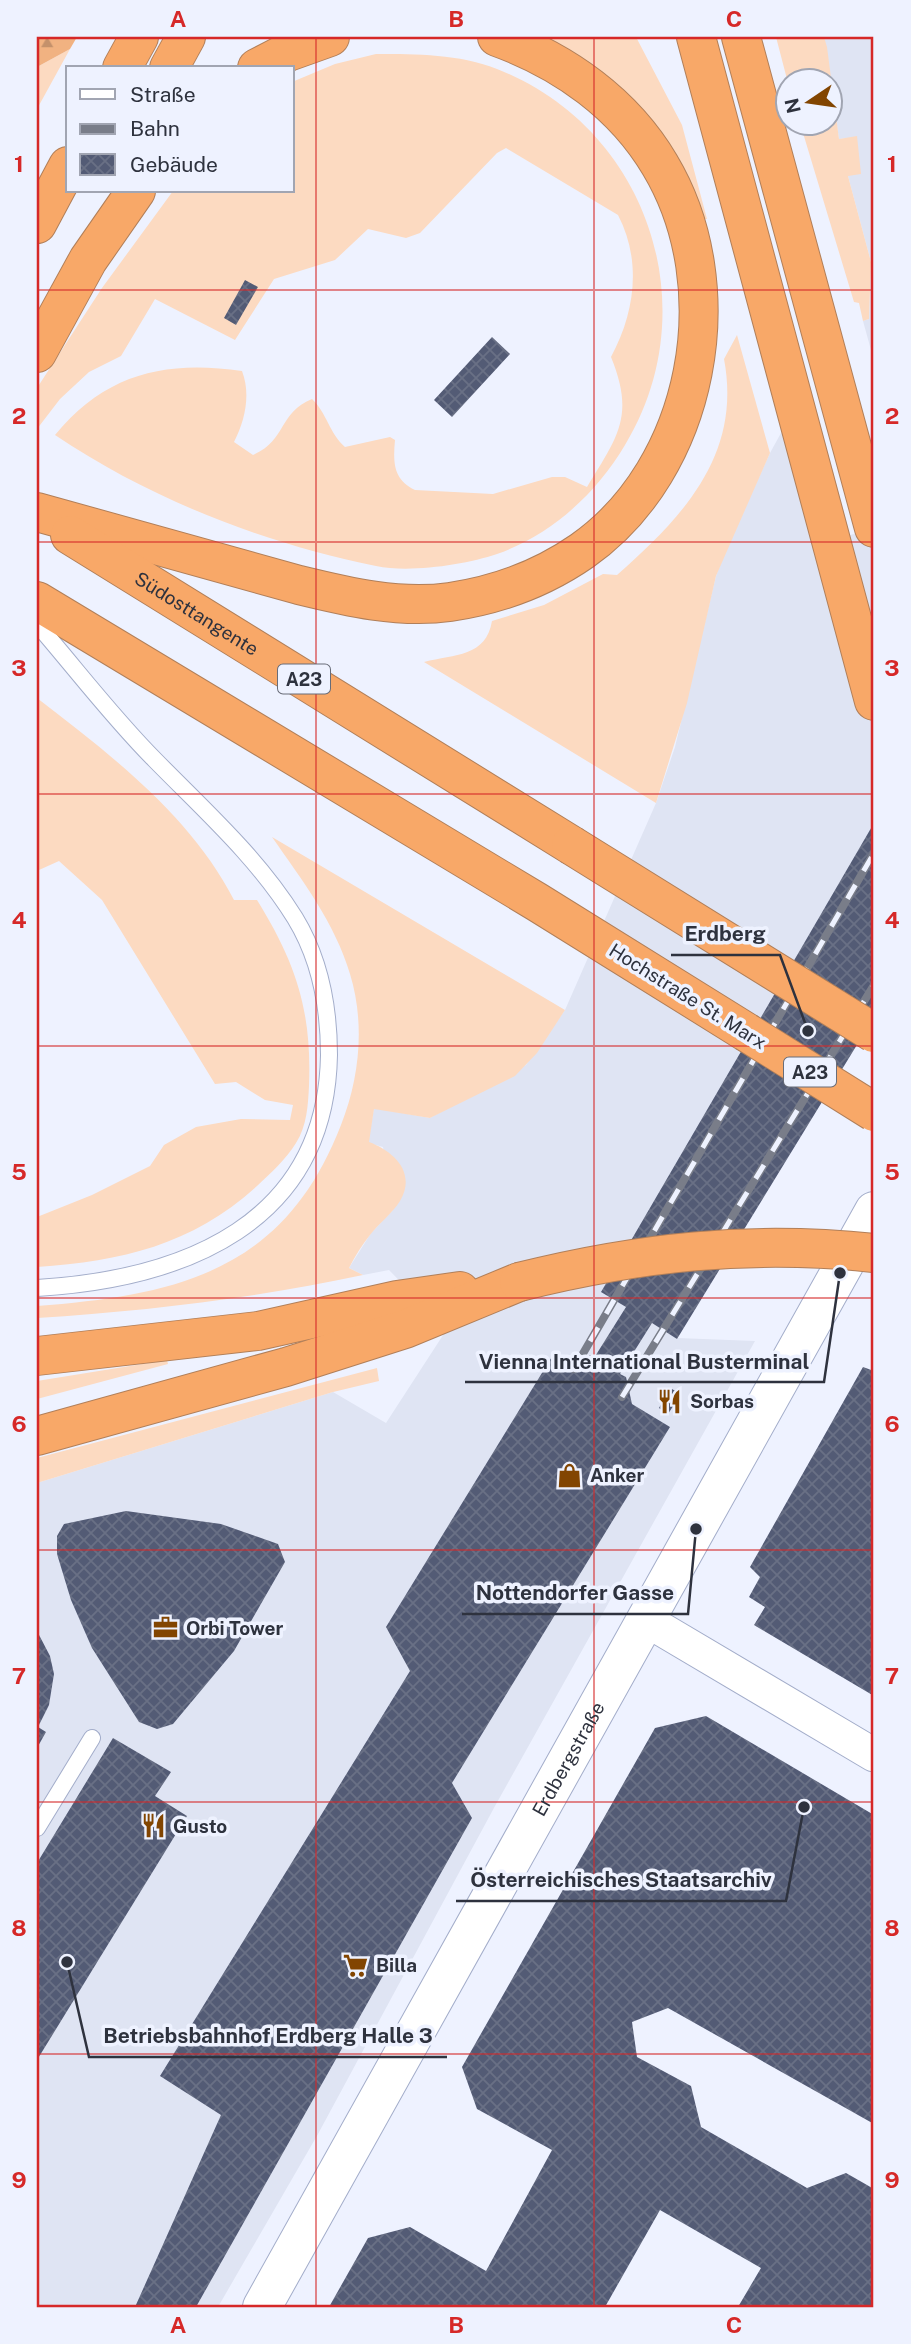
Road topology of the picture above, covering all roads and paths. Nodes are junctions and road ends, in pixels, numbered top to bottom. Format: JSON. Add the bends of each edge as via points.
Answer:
{"nodes":[{"id":1,"x":139,"y":37,"type":"edge"},
{"id":2,"x":186,"y":37,"type":"edge"},
{"id":3,"x":330,"y":37,"type":"edge"},
{"id":4,"x":497,"y":37,"type":"edge"},
{"id":5,"x":696,"y":37,"type":"edge"},
{"id":6,"x":741,"y":37,"type":"edge"},
{"id":7,"x":123,"y":66,"type":"edge"},
{"id":8,"x":170,"y":66,"type":"edge"},
{"id":9,"x":261,"y":66,"type":"edge"},
{"id":10,"x":66,"y":170,"type":"edge"},
{"id":11,"x":101,"y":192,"type":"edge"},
{"id":12,"x":135,"y":192,"type":"edge"},
{"id":13,"x":37,"y":224,"type":"edge"},
{"id":14,"x":37,"y":310,"type":"edge"},
{"id":15,"x":37,"y":353,"type":"edge"},
{"id":16,"x":37,"y":513,"type":"edge"},
{"id":17,"x":873,"y":523,"type":"edge"},
{"id":18,"x":37,"y":601,"type":"edge"},
{"id":19,"x":37,"y":624,"type":"edge"},
{"id":20,"x":874,"y":701,"type":"edge"},
{"id":21,"x":874,"y":1033,"type":"edge"},
{"id":22,"x":874,"y":1112,"type":"edge"},
{"id":23,"x":874,"y":1211,"type":"edge"},
{"id":24,"x":874,"y":1252,"type":"edge"},
{"id":25,"x":37,"y":1288,"type":"edge"},
{"id":26,"x":401,"y":1315,"type":"junction"},
{"id":27,"x":37,"y":1356,"type":"edge"},
{"id":28,"x":37,"y":1436,"type":"edge"},
{"id":29,"x":646,"y":1620,"type":"junction"},
{"id":30,"x":92,"y":1738,"type":"dead end"},
{"id":31,"x":874,"y":1755,"type":"edge"},
{"id":32,"x":37,"y":1828,"type":"edge"},
{"id":33,"x":262,"y":2307,"type":"edge"}],
"edges":[{"from":1,"to":7,"type":"highway"},
{"from":2,"to":8,"type":"highway"},
{"from":3,"to":9,"type":"highway"},
{"from":4,"to":16,"type":"highway","via":[[556,64],[614,106],[661,166],[689,236],[699,313],[697,352],[687,394],[673,437],[654,471],[613,524],[583,550],[520,585],[486,595],[414,605],[309,588]]},
{"from":5,"to":20,"type":"highway"},
{"from":6,"to":17,"type":"highway"},
{"from":10,"to":13,"type":"highway"},
{"from":11,"to":14,"type":"highway"},
{"from":12,"to":15,"type":"highway","via":[[88,260]]},
{"from":16,"to":21,"type":"highway","name":"Südosttangente","number":"A23","bridge":true},
{"from":18,"to":22,"type":"highway","name":"Hochstraße St. Marx","number":"A23","bridge":true,"via":[[537,902]]},
{"from":19,"to":25,"type":"lane","via":[[153,759],[248,854],[296,919],[314,955],[329,1040],[324,1111],[316,1138],[299,1170],[240,1231],[169,1265]]},
{"from":23,"to":29,"type":"street","name":"Erdbergstraße"},
{"from":24,"to":26,"type":"highway","bridge":true,"via":[[713,1248],[598,1262]]},
{"from":26,"to":27,"type":"highway"},
{"from":26,"to":28,"type":"highway","via":[[286,1367]]},
{"from":29,"to":31,"type":"street"},
{"from":29,"to":33,"type":"street","name":"Erdbergstraße"},
{"from":30,"to":32,"type":"lane"}]}
